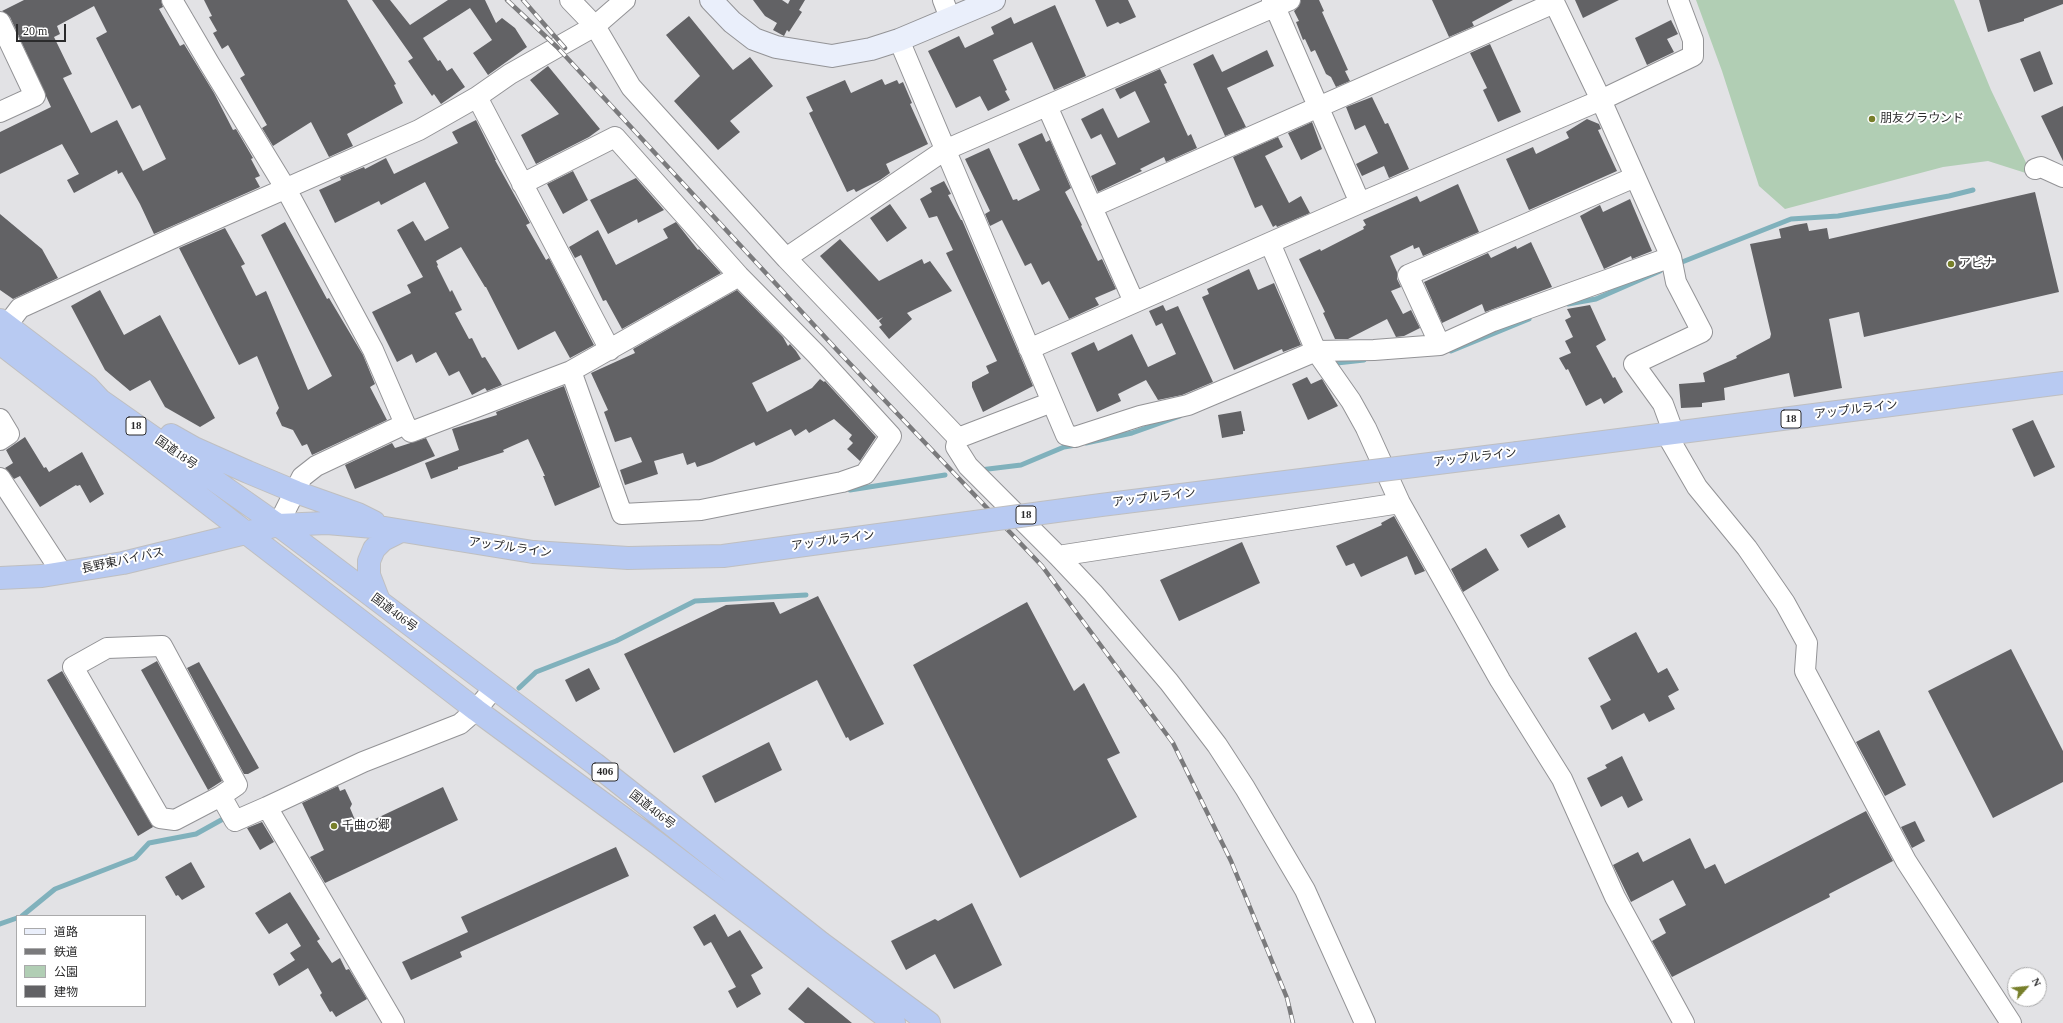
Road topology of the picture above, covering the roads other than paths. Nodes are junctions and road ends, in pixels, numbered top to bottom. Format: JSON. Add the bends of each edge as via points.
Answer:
{"nodes":[{"id":1,"x":172,"y":0,"type":"edge"},
{"id":2,"x":570,"y":0,"type":"edge"},
{"id":3,"x":625,"y":0,"type":"edge"},
{"id":4,"x":711,"y":0,"type":"edge"},
{"id":5,"x":994,"y":0,"type":"edge"},
{"id":6,"x":1678,"y":0,"type":"edge"},
{"id":7,"x":1553,"y":1,"type":"edge"},
{"id":8,"x":1279,"y":2,"type":"edge"},
{"id":9,"x":947,"y":9,"type":"edge"},
{"id":10,"x":0,"y":22,"type":"edge"},
{"id":11,"x":595,"y":26,"type":"junction"},
{"id":12,"x":899,"y":40,"type":"junction"},
{"id":13,"x":477,"y":97,"type":"junction"},
{"id":14,"x":1601,"y":100,"type":"junction"},
{"id":15,"x":1047,"y":106,"type":"junction"},
{"id":16,"x":1319,"y":108,"type":"junction"},
{"id":17,"x":0,"y":112,"type":"edge"},
{"id":18,"x":945,"y":150,"type":"junction"},
{"id":19,"x":2035,"y":169,"type":"dead end"},
{"id":20,"x":1635,"y":177,"type":"junction"},
{"id":21,"x":2063,"y":177,"type":"edge"},
{"id":22,"x":522,"y":184,"type":"junction"},
{"id":23,"x":286,"y":189,"type":"junction"},
{"id":24,"x":1360,"y":203,"type":"junction"},
{"id":25,"x":1092,"y":207,"type":"junction"},
{"id":26,"x":1270,"y":243,"type":"junction"},
{"id":27,"x":1670,"y":257,"type":"junction"},
{"id":28,"x":786,"y":258,"type":"junction"},
{"id":29,"x":739,"y":276,"type":"junction"},
{"id":30,"x":1134,"y":302,"type":"junction"},
{"id":31,"x":2,"y":329,"type":"edge"},
{"id":32,"x":1440,"y":345,"type":"junction"},
{"id":33,"x":1029,"y":349,"type":"junction"},
{"id":34,"x":610,"y":350,"type":"junction"},
{"id":35,"x":1316,"y":351,"type":"junction"},
{"id":36,"x":571,"y":371,"type":"junction"},
{"id":37,"x":2063,"y":384,"type":"edge"},
{"id":38,"x":87,"y":386,"type":"junction"},
{"id":39,"x":1052,"y":402,"type":"junction"},
{"id":40,"x":0,"y":419,"type":"edge"},
{"id":41,"x":405,"y":424,"type":"junction"},
{"id":42,"x":1671,"y":435,"type":"junction"},
{"id":43,"x":958,"y":438,"type":"junction"},
{"id":44,"x":0,"y":440,"type":"edge"},
{"id":45,"x":0,"y":478,"type":"edge"},
{"id":46,"x":296,"y":492,"type":"junction"},
{"id":47,"x":1400,"y":503,"type":"junction"},
{"id":48,"x":278,"y":525,"type":"junction"},
{"id":49,"x":393,"y":530,"type":"junction"},
{"id":50,"x":244,"y":533,"type":"junction"},
{"id":51,"x":1058,"y":556,"type":"junction"},
{"id":52,"x":62,"y":573,"type":"junction"},
{"id":53,"x":0,"y":578,"type":"edge"},
{"id":54,"x":379,"y":601,"type":"junction"},
{"id":55,"x":494,"y":688,"type":"junction"},
{"id":56,"x":476,"y":710,"type":"junction"},
{"id":57,"x":221,"y":796,"type":"junction"},
{"id":58,"x":267,"y":807,"type":"junction"},
{"id":59,"x":394,"y":1023,"type":"edge"},
{"id":60,"x":894,"y":1023,"type":"edge"},
{"id":61,"x":929,"y":1023,"type":"edge"},
{"id":62,"x":1365,"y":1023,"type":"edge"},
{"id":63,"x":1684,"y":1023,"type":"edge"},
{"id":64,"x":2011,"y":1023,"type":"edge"}],
"edges":[{"from":1,"to":23,"type":"street"},
{"from":2,"to":11,"type":"street"},
{"from":3,"to":11,"type":"street"},
{"from":4,"to":12,"type":"street","via":[[732,22],[754,39],[776,47],[832,56],[871,49]]},
{"from":5,"to":9,"type":"street"},
{"from":6,"to":14,"type":"street","via":[[1693,40],[1693,56]]},
{"from":7,"to":14,"type":"street"},
{"from":7,"to":16,"type":"street"},
{"from":8,"to":15,"type":"street"},
{"from":8,"to":16,"type":"street"},
{"from":9,"to":12,"type":"street"},
{"from":10,"to":17,"type":"street","via":[[35,96]]},
{"from":11,"to":13,"type":"street","via":[[510,74]]},
{"from":11,"to":28,"type":"street","via":[[631,87]]},
{"from":12,"to":18,"type":"street"},
{"from":13,"to":22,"type":"street"},
{"from":13,"to":23,"type":"street","via":[[419,130]]},
{"from":14,"to":20,"type":"street"},
{"from":14,"to":24,"type":"street"},
{"from":15,"to":18,"type":"street"},
{"from":15,"to":25,"type":"street"},
{"from":16,"to":24,"type":"street"},
{"from":16,"to":25,"type":"street"},
{"from":18,"to":28,"type":"street"},
{"from":18,"to":33,"type":"street"},
{"from":19,"to":21,"type":"street","via":[[2041,167]]},
{"from":20,"to":27,"type":"street"},
{"from":20,"to":32,"type":"street","via":[[1408,275]]},
{"from":22,"to":29,"type":"street","via":[[615,137]]},
{"from":22,"to":34,"type":"street"},
{"from":23,"to":31,"type":"street","via":[[20,308]]},
{"from":23,"to":41,"type":"street","via":[[373,350]]},
{"from":24,"to":26,"type":"street"},
{"from":25,"to":30,"type":"street"},
{"from":26,"to":30,"type":"street"},
{"from":26,"to":35,"type":"street"},
{"from":27,"to":32,"type":"street","via":[[1492,322]]},
{"from":27,"to":42,"type":"street","via":[[1676,282],[1702,332],[1634,364],[1663,404]]},
{"from":28,"to":43,"type":"street"},
{"from":29,"to":34,"type":"street"},
{"from":29,"to":36,"type":"street","via":[[818,356],[891,436],[865,474],[842,482],[701,510],[622,514]]},
{"from":30,"to":33,"type":"street"},
{"from":31,"to":38,"type":"highway","name":"国道18号","number":"18"},
{"from":31,"to":50,"type":"highway","name":"国道18号","number":"18"},
{"from":32,"to":35,"type":"street"},
{"from":33,"to":39,"type":"street"},
{"from":34,"to":36,"type":"street"},
{"from":35,"to":39,"type":"street","via":[[1188,405],[1140,416],[1075,437],[1066,435]]},
{"from":35,"to":47,"type":"street","via":[[1351,401],[1366,428]]},
{"from":36,"to":41,"type":"street","via":[[411,432]]},
{"from":37,"to":42,"type":"highway","name":"アップルライン","number":"18"},
{"from":38,"to":46,"type":"highway","via":[[102,392],[194,448]]},
{"from":38,"to":48,"type":"highway","name":"国道18号","number":"18","via":[[100,400]]},
{"from":39,"to":43,"type":"street"},
{"from":40,"to":44,"type":"street","via":[[9,434]]},
{"from":41,"to":46,"type":"street","via":[[316,466],[302,477]]},
{"from":42,"to":49,"type":"highway","name":"アップルライン","number":"18","bridge":true,"via":[[1101,505],[723,556],[628,558],[533,552]]},
{"from":42,"to":64,"type":"street","via":[[1697,487],[1747,548],[1785,603],[1807,643],[1804,671],[1902,854]]},
{"from":43,"to":51,"type":"street","via":[[956,447],[968,466]]},
{"from":45,"to":52,"type":"street"},
{"from":46,"to":48,"type":"street"},
{"from":46,"to":49,"type":"highway","via":[[358,514]]},
{"from":47,"to":51,"type":"street"},
{"from":47,"to":63,"type":"street","via":[[1500,680],[1562,779],[1615,897]]},
{"from":48,"to":49,"type":"highway","name":"アップルライン","number":"18","via":[[327,523]]},
{"from":48,"to":50,"type":"highway","name":"アップルライン","number":"18"},
{"from":48,"to":54,"type":"highway","name":"国道406号","number":"406"},
{"from":49,"to":54,"type":"highway","via":[[374,549],[369,561],[369,575]]},
{"from":50,"to":52,"type":"highway","name":"長野東バイパス","number":"18","via":[[123,564]]},
{"from":50,"to":56,"type":"highway","name":"国道406号","number":"406"},
{"from":51,"to":62,"type":"street","via":[[1169,682],[1245,788],[1305,890]]},
{"from":52,"to":53,"type":"highway","name":"長野東バイパス","number":"18"},
{"from":54,"to":55,"type":"highway","name":"国道406号","number":"406"},
{"from":55,"to":56,"type":"street"},
{"from":55,"to":61,"type":"highway","name":"国道406号","number":"406"},
{"from":56,"to":58,"type":"street","via":[[460,724],[363,762]]},
{"from":56,"to":60,"type":"highway","name":"国道406号","number":"406","via":[[657,843]]},
{"from":57,"to":57,"type":"street","via":[[174,820],[160,818],[73,667],[107,648],[162,646],[238,786]]},
{"from":57,"to":58,"type":"street","via":[[235,821]]},
{"from":58,"to":59,"type":"street"}]}
